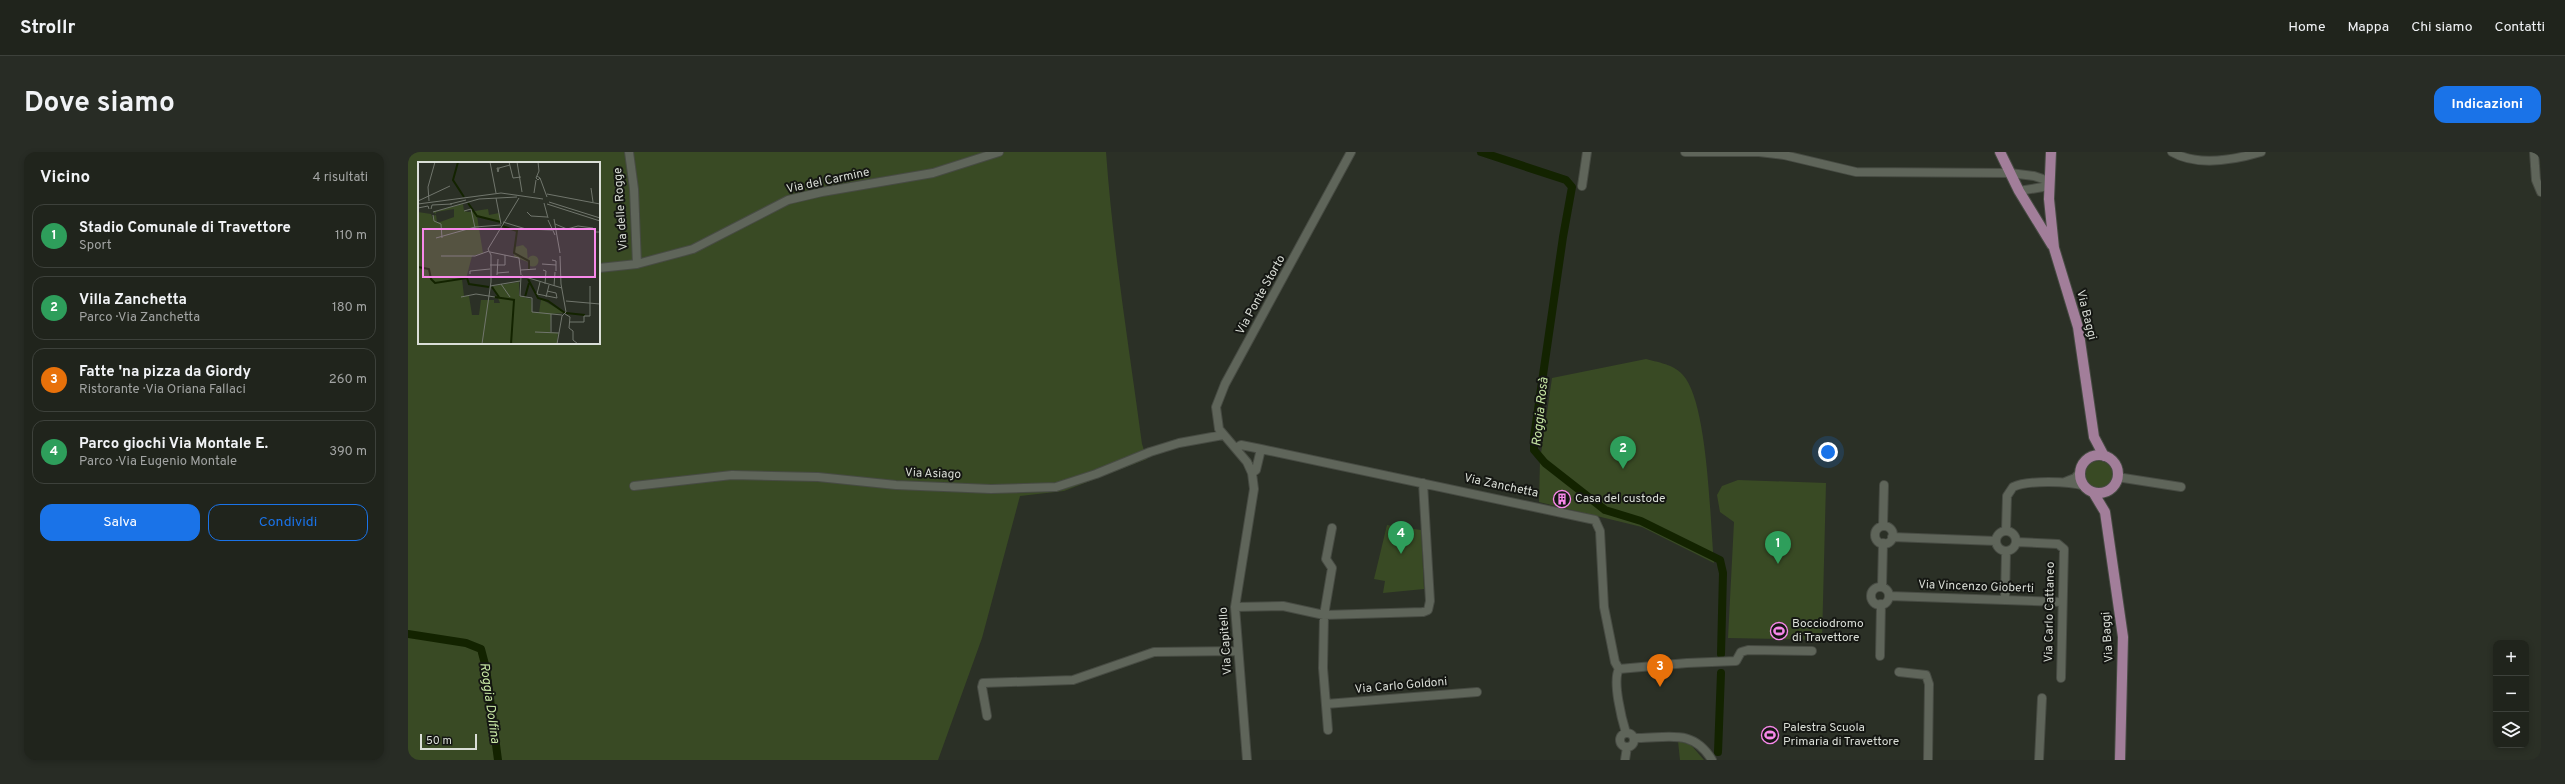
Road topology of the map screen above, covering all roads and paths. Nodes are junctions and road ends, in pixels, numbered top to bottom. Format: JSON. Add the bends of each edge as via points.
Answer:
{"nodes":[{"id":1,"x":629,"y":152,"type":"edge"},
{"id":2,"x":999,"y":152,"type":"edge"},
{"id":3,"x":1351,"y":152,"type":"edge"},
{"id":4,"x":1587,"y":152,"type":"edge"},
{"id":5,"x":1685,"y":152,"type":"edge"},
{"id":6,"x":2000,"y":152,"type":"edge"},
{"id":7,"x":2051,"y":152,"type":"edge"},
{"id":8,"x":2172,"y":152,"type":"edge"},
{"id":9,"x":2261,"y":152,"type":"edge"},
{"id":10,"x":2534,"y":152,"type":"edge"},
{"id":11,"x":2010,"y":173,"type":"junction"},
{"id":12,"x":2049,"y":181,"type":"junction"},
{"id":13,"x":1582,"y":186,"type":"dead end"},
{"id":14,"x":2019,"y":191,"type":"junction"},
{"id":15,"x":2541,"y":192,"type":"edge"},
{"id":16,"x":2054,"y":248,"type":"junction"},
{"id":17,"x":637,"y":264,"type":"junction"},
{"id":18,"x":600,"y":268,"type":"edge"},
{"id":19,"x":1223,"y":435,"type":"junction"},
{"id":20,"x":2094,"y":437,"type":"junction"},
{"id":21,"x":1236,"y":448,"type":"junction"},
{"id":22,"x":1261,"y":449,"type":"junction"},
{"id":23,"x":2104,"y":456,"type":"junction"},
{"id":24,"x":2090,"y":458,"type":"junction"},
{"id":25,"x":2080,"y":472,"type":"junction"},
{"id":26,"x":1252,"y":473,"type":"junction"},
{"id":27,"x":2118,"y":477,"type":"junction"},
{"id":28,"x":1424,"y":482,"type":"junction"},
{"id":29,"x":2063,"y":483,"type":"junction"},
{"id":30,"x":1884,"y":485,"type":"dead end"},
{"id":31,"x":634,"y":486,"type":"dead end"},
{"id":32,"x":2181,"y":487,"type":"dead end"},
{"id":33,"x":2089,"y":489,"type":"junction"},
{"id":34,"x":2110,"y":490,"type":"junction"},
{"id":35,"x":2105,"y":512,"type":"junction"},
{"id":36,"x":1883,"y":526,"type":"junction"},
{"id":37,"x":1332,"y":528,"type":"dead end"},
{"id":38,"x":2006,"y":531,"type":"junction"},
{"id":39,"x":1892,"y":537,"type":"junction"},
{"id":40,"x":1996,"y":541,"type":"junction"},
{"id":41,"x":2016,"y":542,"type":"junction"},
{"id":42,"x":1883,"y":544,"type":"junction"},
{"id":43,"x":2006,"y":550,"type":"junction"},
{"id":44,"x":1882,"y":587,"type":"junction"},
{"id":45,"x":1889,"y":596,"type":"junction"},
{"id":46,"x":2005,"y":600,"type":"junction"},
{"id":47,"x":2062,"y":602,"type":"junction"},
{"id":48,"x":1881,"y":604,"type":"junction"},
{"id":49,"x":1234,"y":607,"type":"junction"},
{"id":50,"x":1324,"y":615,"type":"junction"},
{"id":51,"x":1237,"y":651,"type":"junction"},
{"id":52,"x":1812,"y":651,"type":"dead end"},
{"id":53,"x":1880,"y":656,"type":"dead end"},
{"id":54,"x":1619,"y":669,"type":"junction"},
{"id":55,"x":1899,"y":672,"type":"dead end"},
{"id":56,"x":2061,"y":678,"type":"dead end"},
{"id":57,"x":1477,"y":692,"type":"dead end"},
{"id":58,"x":2042,"y":698,"type":"dead end"},
{"id":59,"x":1326,"y":704,"type":"junction"},
{"id":60,"x":987,"y":716,"type":"dead end"},
{"id":61,"x":1328,"y":730,"type":"dead end"},
{"id":62,"x":1626,"y":733,"type":"junction"},
{"id":63,"x":1634,"y":738,"type":"junction"},
{"id":64,"x":1627,"y":747,"type":"junction"},
{"id":65,"x":1247,"y":760,"type":"edge"},
{"id":66,"x":1625,"y":760,"type":"edge"},
{"id":67,"x":1712,"y":760,"type":"edge"},
{"id":68,"x":1928,"y":760,"type":"edge"},
{"id":69,"x":2039,"y":760,"type":"edge"},
{"id":70,"x":2120,"y":760,"type":"edge"}],
"edges":[{"from":1,"to":17,"type":"street","name":"Via delle Rogge","via":[[634,189]]},
{"from":2,"to":17,"type":"street","name":"Via del Carmine","via":[[933,173],[788,200],[693,249]]},
{"from":3,"to":19,"type":"street","name":"Via Ponte Storto","via":[[1220,394],[1216,407],[1217,421]]},
{"from":4,"to":13,"type":"street"},
{"from":5,"to":11,"type":"street","via":[[1760,152],[1856,172]]},
{"from":6,"to":11,"type":"main road","name":"Via Baggi"},
{"from":7,"to":12,"type":"main road","name":"Via Baggi"},
{"from":8,"to":9,"type":"street","via":[[2196,160],[2217,160]]},
{"from":10,"to":15,"type":"street","via":[[2536,180]]},
{"from":11,"to":12,"type":"street"},
{"from":11,"to":14,"type":"main road","name":"Via Baggi"},
{"from":12,"to":14,"type":"street","via":[[2043,187]]},
{"from":12,"to":16,"type":"main road","name":"Via Baggi"},
{"from":14,"to":16,"type":"main road","name":"Via Baggi"},
{"from":16,"to":20,"type":"main road","name":"Via Baggi","via":[[2078,327]]},
{"from":17,"to":18,"type":"street","name":"Via del Carmine"},
{"from":19,"to":21,"type":"street","name":"Via Ponte Storto"},
{"from":19,"to":31,"type":"street","name":"Via Asiago","via":[[1179,443],[1150,452],[1056,487],[991,489],[896,485],[818,477],[732,476]]},
{"from":20,"to":23,"type":"main road","name":"Via Baggi"},
{"from":20,"to":24,"type":"main road","name":"Via Baggi"},
{"from":21,"to":22,"type":"street","name":"Via Zanchetta","via":[[1241,445]]},
{"from":21,"to":26,"type":"street","name":"Via Capitello"},
{"from":22,"to":26,"type":"street","name":"Via Capitello","via":[[1256,470]]},
{"from":22,"to":28,"type":"street","name":"Via Zanchetta"},
{"from":23,"to":24,"type":"main road"},
{"from":23,"to":27,"type":"main road","name":"Via Baggi","via":[[2116,466]]},
{"from":24,"to":25,"type":"main road","name":"Via Baggi"},
{"from":25,"to":29,"type":"street","via":[[2075,478]]},
{"from":25,"to":33,"type":"main road","name":"Via Baggi"},
{"from":26,"to":49,"type":"street","name":"Via Capitello","via":[[1254,489]]},
{"from":27,"to":32,"type":"street"},
{"from":27,"to":34,"type":"main road","name":"Via Baggi"},
{"from":28,"to":50,"type":"street","via":[[1430,601],[1428,610]]},
{"from":28,"to":54,"type":"street","name":"Via Zanchetta","via":[[1595,520],[1600,531],[1605,614],[1615,662]]},
{"from":29,"to":33,"type":"street"},
{"from":29,"to":38,"type":"street","via":[[2027,483],[2013,487],[2007,496]]},
{"from":30,"to":36,"type":"street"},
{"from":33,"to":34,"type":"main road","via":[[2102,493]]},
{"from":33,"to":35,"type":"main road","name":"Via Baggi"},
{"from":34,"to":35,"type":"main road","name":"Via Baggi"},
{"from":35,"to":70,"type":"main road","name":"Via Baggi","via":[[2123,637]]},
{"from":36,"to":39,"type":"street","via":[[1891,530]]},
{"from":36,"to":42,"type":"street","via":[[1877,530],[1875,536]]},
{"from":37,"to":50,"type":"street","via":[[1326,559],[1332,568]]},
{"from":38,"to":40,"type":"street","via":[[1998,535]]},
{"from":38,"to":41,"type":"street","via":[[2014,534]]},
{"from":39,"to":40,"type":"street"},
{"from":39,"to":42,"type":"street","via":[[1888,543]]},
{"from":40,"to":43,"type":"street","via":[[1998,547]]},
{"from":41,"to":43,"type":"street","via":[[2012,549]]},
{"from":41,"to":47,"type":"street","name":"Via Carlo Cattaneo","via":[[2062,546]]},
{"from":42,"to":44,"type":"street"},
{"from":43,"to":46,"type":"street"},
{"from":44,"to":45,"type":"street","via":[[1888,590]]},
{"from":44,"to":48,"type":"street","via":[[1875,588],[1872,596],[1876,603]]},
{"from":45,"to":46,"type":"street","name":"Via Vincenzo Gioberti"},
{"from":45,"to":48,"type":"street","via":[[1887,602]]},
{"from":46,"to":47,"type":"street","name":"Via Vincenzo Gioberti"},
{"from":47,"to":56,"type":"street","name":"Via Carlo Cattaneo"},
{"from":48,"to":53,"type":"street"},
{"from":49,"to":50,"type":"street","via":[[1284,606]]},
{"from":49,"to":51,"type":"street","name":"Via Capitello"},
{"from":50,"to":59,"type":"street","via":[[1323,668]]},
{"from":51,"to":60,"type":"street","via":[[1154,652],[1073,680],[984,683],[982,687]]},
{"from":51,"to":65,"type":"street","name":"Via Capitello"},
{"from":52,"to":54,"type":"street","via":[[1748,650],[1740,652],[1736,661]]},
{"from":54,"to":62,"type":"street","name":"Via Zanchetta","via":[[1617,677],[1621,716]]},
{"from":55,"to":68,"type":"street","via":[[1926,675],[1929,684]]},
{"from":57,"to":59,"type":"street","name":"Via Carlo Goldoni"},
{"from":58,"to":69,"type":"street"},
{"from":59,"to":61,"type":"street"},
{"from":62,"to":63,"type":"street"},
{"from":62,"to":64,"type":"street","via":[[1620,737],[1620,741]]},
{"from":63,"to":64,"type":"street","via":[[1633,744]]},
{"from":63,"to":67,"type":"street","via":[[1685,736],[1694,740]]},
{"from":64,"to":66,"type":"street"}]}
